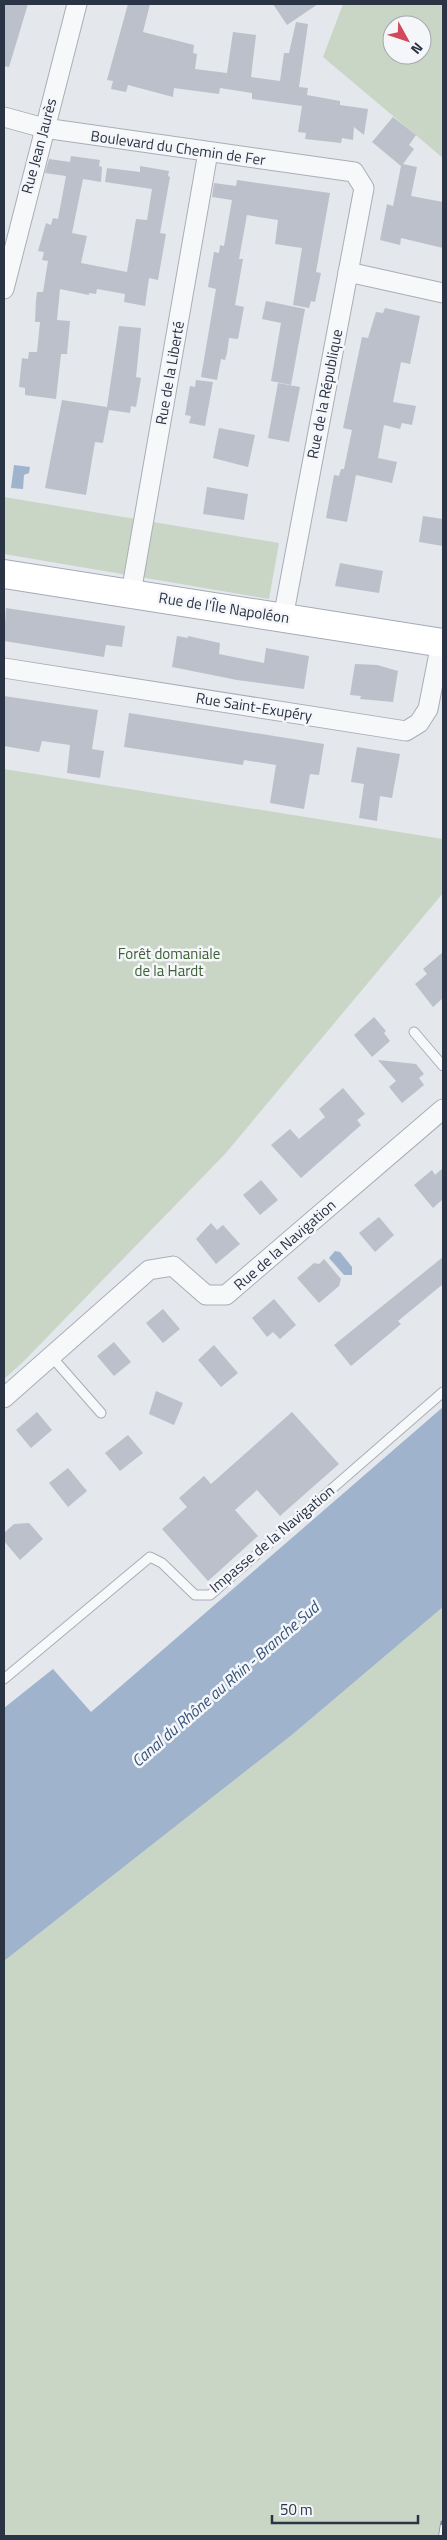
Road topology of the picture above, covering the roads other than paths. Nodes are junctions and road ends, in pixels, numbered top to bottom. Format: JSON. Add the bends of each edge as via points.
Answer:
{"nodes":[{"id":1,"x":77,"y":4,"type":"edge"},
{"id":2,"x":4,"y":117,"type":"edge"},
{"id":3,"x":44,"y":128,"type":"junction"},
{"id":4,"x":208,"y":152,"type":"junction"},
{"id":5,"x":354,"y":172,"type":"joint"},
{"id":6,"x":348,"y":272,"type":"junction"},
{"id":7,"x":4,"y":289,"type":"edge"},
{"id":8,"x":443,"y":293,"type":"edge"},
{"id":9,"x":4,"y":574,"type":"edge"},
{"id":10,"x":132,"y":593,"type":"junction"},
{"id":11,"x":283,"y":618,"type":"junction"},
{"id":12,"x":442,"y":643,"type":"edge"},
{"id":13,"x":4,"y":668,"type":"edge"},
{"id":14,"x":414,"y":1032,"type":"dead end"},
{"id":15,"x":443,"y":1066,"type":"edge"},
{"id":16,"x":443,"y":1109,"type":"edge"},
{"id":17,"x":51,"y":1356,"type":"junction"},
{"id":18,"x":443,"y":1392,"type":"edge"},
{"id":19,"x":4,"y":1398,"type":"edge"},
{"id":20,"x":101,"y":1413,"type":"dead end"},
{"id":21,"x":4,"y":1679,"type":"edge"}],
"edges":[{"from":1,"to":3,"type":"street","name":"Rue Jean Jaurès"},
{"from":2,"to":3,"type":"street","name":"Boulevard du Chemin de Fer"},
{"from":3,"to":4,"type":"street","name":"Boulevard du Chemin de Fer"},
{"from":3,"to":7,"type":"street","name":"Rue Jean Jaurès"},
{"from":4,"to":5,"type":"street","name":"Boulevard du Chemin de Fer"},
{"from":4,"to":10,"type":"street","name":"Rue de la Liberté"},
{"from":5,"to":6,"type":"street","name":"Rue de la République","via":[[364,188]]},
{"from":6,"to":8,"type":"street"},
{"from":6,"to":11,"type":"street","name":"Rue de la République"},
{"from":9,"to":10,"type":"main road","name":"Rue de l'Île Napoléon"},
{"from":10,"to":11,"type":"main road","name":"Rue de l'Île Napoléon"},
{"from":11,"to":12,"type":"main road","name":"Rue de l'Île Napoléon"},
{"from":12,"to":13,"type":"street","name":"Rue Saint-Exupéry","via":[[428,709],[419,723],[406,731]]},
{"from":14,"to":15,"type":"lane"},
{"from":16,"to":17,"type":"street","name":"Rue de la Navigation","via":[[226,1295],[206,1295],[173,1266],[150,1270]]},
{"from":17,"to":19,"type":"street","name":"Rue de la Navigation"},
{"from":17,"to":20,"type":"lane"},
{"from":18,"to":21,"type":"lane","name":"Impasse de la Navigation","via":[[210,1595],[195,1595],[162,1562],[150,1557]]}]}
